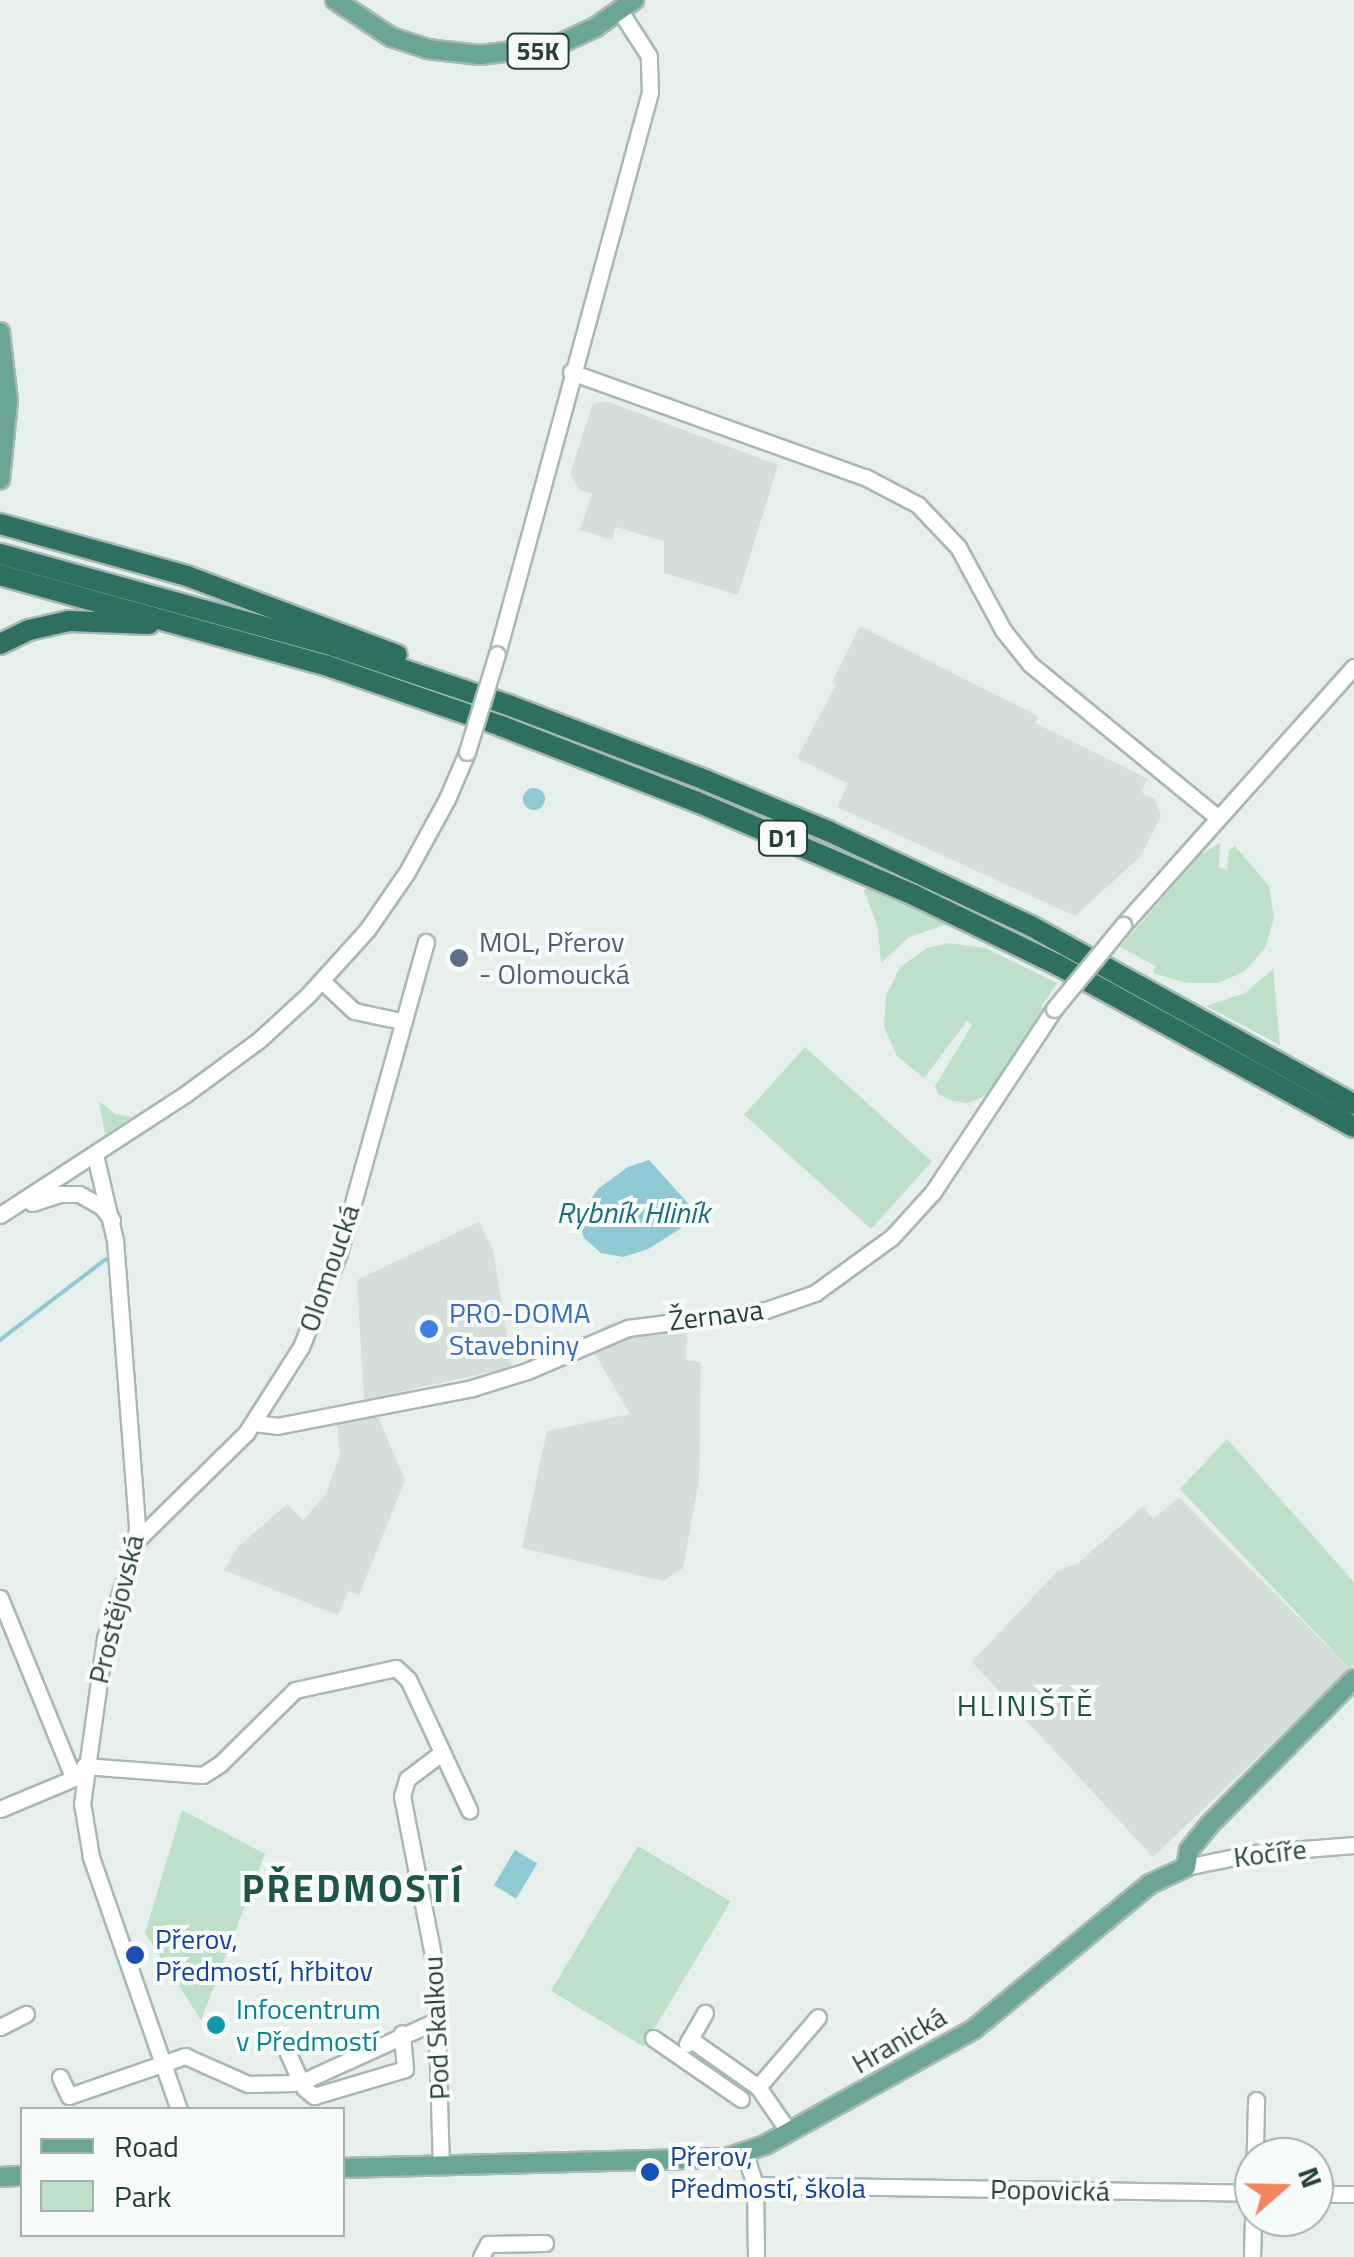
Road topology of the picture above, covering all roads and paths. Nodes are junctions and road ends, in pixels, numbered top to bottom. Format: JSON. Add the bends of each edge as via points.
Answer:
{"nodes":[{"id":1,"x":335,"y":0,"type":"edge"},
{"id":2,"x":627,"y":6,"type":"edge"},
{"id":3,"x":0,"y":332,"type":"edge"},
{"id":4,"x":572,"y":372,"type":"junction"},
{"id":5,"x":0,"y":480,"type":"edge"},
{"id":6,"x":0,"y":524,"type":"edge"},
{"id":7,"x":0,"y":554,"type":"edge"},
{"id":8,"x":0,"y":575,"type":"edge"},
{"id":9,"x":215,"y":632,"type":"junction"},
{"id":10,"x":0,"y":644,"type":"edge"},
{"id":11,"x":1354,"y":666,"type":"edge"},
{"id":12,"x":508,"y":705,"type":"junction"},
{"id":13,"x":1217,"y":817,"type":"junction"},
{"id":14,"x":426,"y":942,"type":"dead end"},
{"id":15,"x":322,"y":981,"type":"junction"},
{"id":16,"x":401,"y":1021,"type":"junction"},
{"id":17,"x":1354,"y":1104,"type":"edge"},
{"id":18,"x":1354,"y":1126,"type":"edge"},
{"id":19,"x":96,"y":1155,"type":"junction"},
{"id":20,"x":0,"y":1215,"type":"edge"},
{"id":21,"x":112,"y":1221,"type":"junction"},
{"id":22,"x":254,"y":1423,"type":"junction"},
{"id":23,"x":136,"y":1541,"type":"junction"},
{"id":24,"x":0,"y":1598,"type":"edge"},
{"id":25,"x":1354,"y":1680,"type":"edge"},
{"id":26,"x":440,"y":1754,"type":"junction"},
{"id":27,"x":80,"y":1773,"type":"junction"},
{"id":28,"x":0,"y":1809,"type":"edge"},
{"id":29,"x":470,"y":1810,"type":"dead end"},
{"id":30,"x":1354,"y":1845,"type":"edge"},
{"id":31,"x":1186,"y":1867,"type":"junction"},
{"id":32,"x":705,"y":2013,"type":"dead end"},
{"id":33,"x":26,"y":2014,"type":"dead end"},
{"id":34,"x":818,"y":2017,"type":"dead end"},
{"id":35,"x":438,"y":2020,"type":"junction"},
{"id":36,"x":0,"y":2026,"type":"edge"},
{"id":37,"x":402,"y":2033,"type":"junction"},
{"id":38,"x":653,"y":2038,"type":"dead end"},
{"id":39,"x":690,"y":2039,"type":"junction"},
{"id":40,"x":283,"y":2042,"type":"dead end"},
{"id":41,"x":680,"y":2056,"type":"junction"},
{"id":42,"x":163,"y":2062,"type":"junction"},
{"id":43,"x":60,"y":2076,"type":"dead end"},
{"id":44,"x":301,"y":2081,"type":"junction"},
{"id":45,"x":758,"y":2086,"type":"junction"},
{"id":46,"x":742,"y":2099,"type":"dead end"},
{"id":47,"x":1256,"y":2100,"type":"dead end"},
{"id":48,"x":178,"y":2107,"type":"edge"},
{"id":49,"x":790,"y":2132,"type":"junction"},
{"id":50,"x":1255,"y":2137,"type":"edge"},
{"id":51,"x":744,"y":2154,"type":"junction"},
{"id":52,"x":442,"y":2166,"type":"junction"},
{"id":53,"x":345,"y":2168,"type":"edge"},
{"id":54,"x":755,"y":2185,"type":"junction"},
{"id":55,"x":1234,"y":2193,"type":"edge"},
{"id":56,"x":545,"y":2244,"type":"dead end"},
{"id":57,"x":481,"y":2257,"type":"edge"},
{"id":58,"x":756,"y":2257,"type":"edge"}],
"edges":[{"from":1,"to":2,"type":"main road","number":"55K","via":[[391,37],[480,56],[555,46]]},
{"from":2,"to":4,"type":"street","via":[[649,56],[651,85]]},
{"from":3,"to":5,"type":"main road","via":[[8,401]]},
{"from":4,"to":13,"type":"street","via":[[865,477],[918,505],[958,547],[1003,630],[1030,664]]},
{"from":4,"to":15,"type":"street","bridge":true,"via":[[467,752],[408,872]]},
{"from":6,"to":12,"type":"highway","via":[[255,600]]},
{"from":7,"to":12,"type":"highway","number":"D1","via":[[314,641]]},
{"from":8,"to":9,"type":"highway","number":"D1"},
{"from":9,"to":10,"type":"highway","via":[[84,619],[42,626]]},
{"from":9,"to":18,"type":"highway","number":"D1","via":[[501,726],[819,853],[1058,965]]},
{"from":11,"to":13,"type":"street","name":"Žernava"},
{"from":12,"to":17,"type":"highway","number":"D1","via":[[828,831],[1014,918]]},
{"from":13,"to":22,"type":"street","name":"Žernava","bridge":true,"via":[[1054,1009],[926,1201],[865,1260],[816,1293],[766,1310],[628,1328],[472,1388],[277,1426]]},
{"from":14,"to":16,"type":"street","name":"Olomoucká"},
{"from":15,"to":16,"type":"street","via":[[354,1011]]},
{"from":15,"to":19,"type":"street","via":[[241,1054]]},
{"from":16,"to":22,"type":"street","name":"Olomoucká","via":[[325,1294],[294,1362]]},
{"from":19,"to":20,"type":"street"},
{"from":19,"to":21,"type":"street","name":"Prostějovská"},
{"from":20,"to":21,"type":"street","via":[[70,1192],[96,1202]]},
{"from":21,"to":23,"type":"street","name":"Prostějovská"},
{"from":22,"to":23,"type":"street","name":"Olomoucká"},
{"from":23,"to":27,"type":"street","name":"Prostějovská","via":[[107,1629]]},
{"from":24,"to":27,"type":"street"},
{"from":25,"to":31,"type":"main road","via":[[1210,1824],[1189,1850]]},
{"from":26,"to":27,"type":"street","via":[[408,1680],[392,1667],[295,1690],[203,1776]]},
{"from":26,"to":29,"type":"street"},
{"from":26,"to":35,"type":"street","name":"Pod Skalkou","via":[[411,1775],[402,1796],[431,1938]]},
{"from":27,"to":28,"type":"street"},
{"from":27,"to":42,"type":"street","name":"Prostějovská","via":[[88,1844]]},
{"from":30,"to":31,"type":"street","name":"Kočíře","via":[[1254,1853]]},
{"from":31,"to":49,"type":"main road","name":"Hranická","via":[[1150,1884],[974,2029]]},
{"from":32,"to":39,"type":"street"},
{"from":33,"to":36,"type":"street"},
{"from":34,"to":45,"type":"street"},
{"from":35,"to":37,"type":"street"},
{"from":35,"to":52,"type":"street","name":"Pod Skalkou"},
{"from":37,"to":44,"type":"street"},
{"from":37,"to":44,"type":"street","via":[[405,2069],[314,2096]]},
{"from":38,"to":41,"type":"street"},
{"from":39,"to":41,"type":"street"},
{"from":39,"to":45,"type":"street"},
{"from":40,"to":44,"type":"street"},
{"from":41,"to":46,"type":"street"},
{"from":42,"to":43,"type":"street","via":[[69,2096]]},
{"from":42,"to":44,"type":"street","via":[[190,2056],[248,2084]]},
{"from":42,"to":48,"type":"street","name":"Prostějovská"},
{"from":45,"to":49,"type":"street"},
{"from":47,"to":50,"type":"street"},
{"from":49,"to":51,"type":"main road","name":"Hranická"},
{"from":51,"to":52,"type":"main road","name":"Hranická"},
{"from":51,"to":54,"type":"street"},
{"from":52,"to":53,"type":"main road","name":"Hranická"},
{"from":54,"to":55,"type":"street","name":"Popovická"},
{"from":54,"to":58,"type":"street"},
{"from":56,"to":57,"type":"street","via":[[488,2244]]}]}
